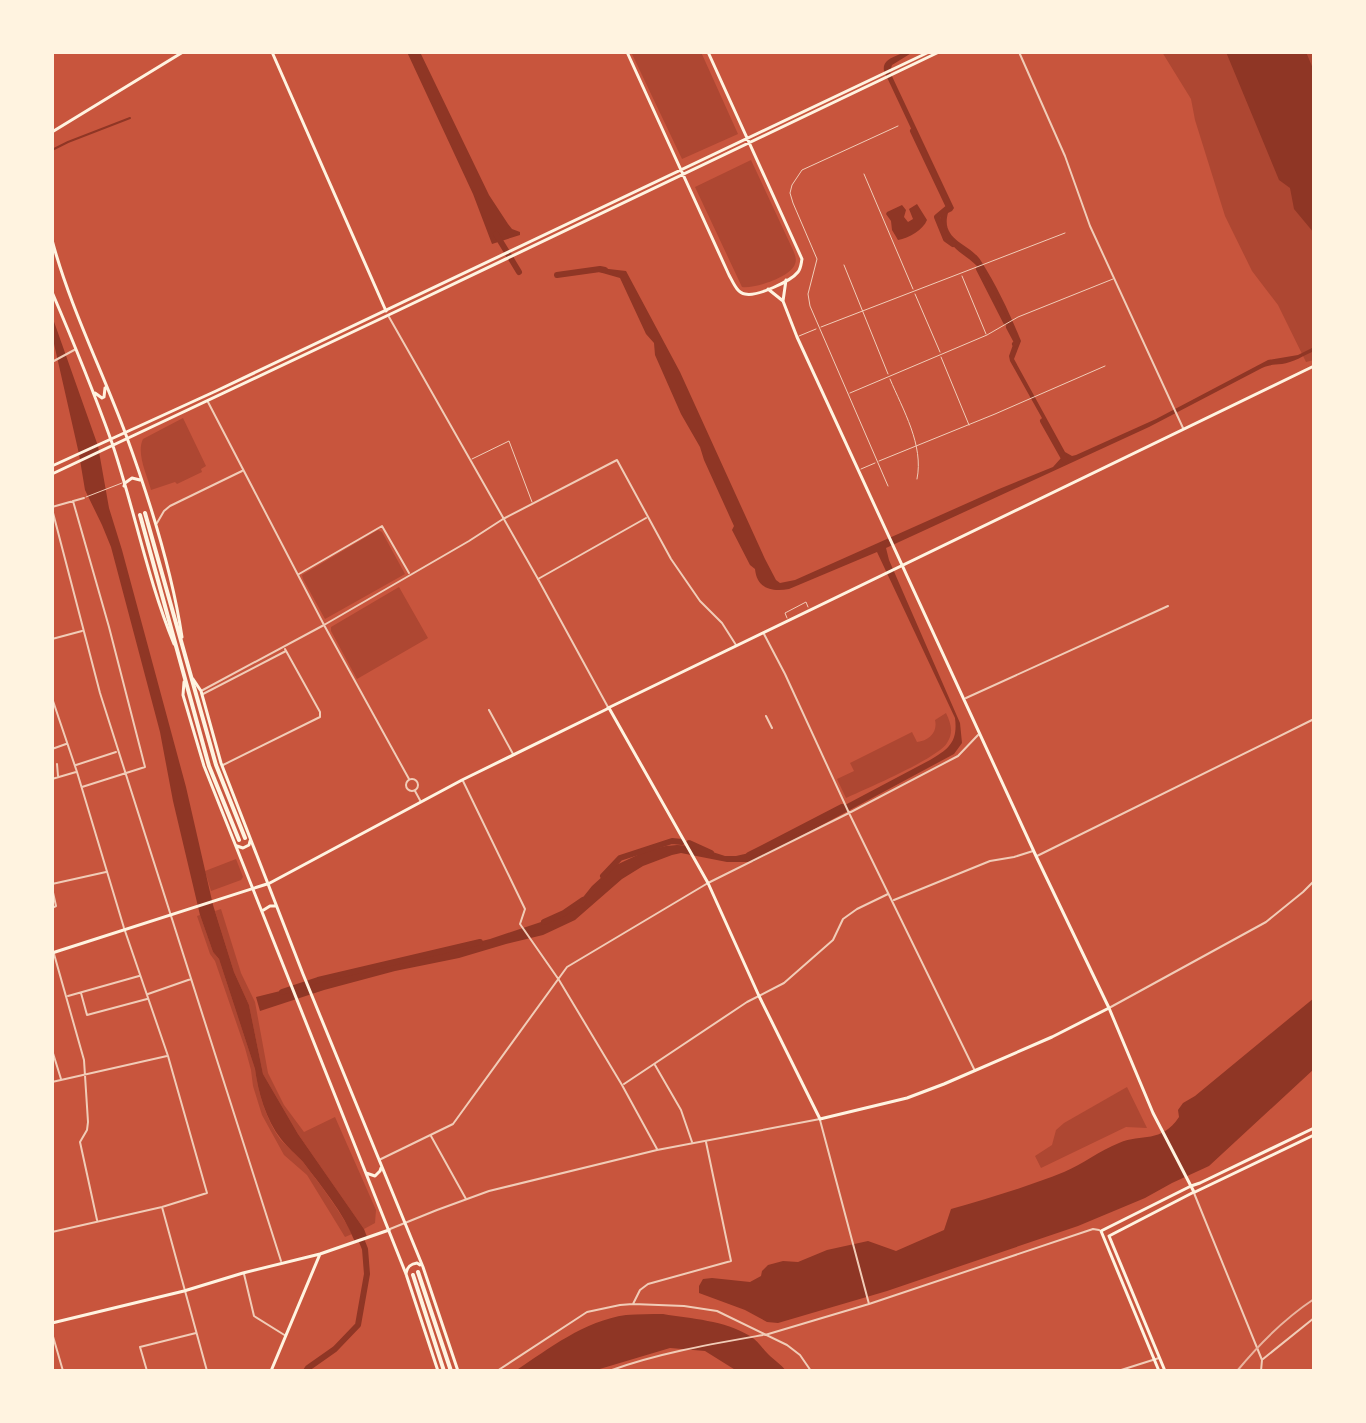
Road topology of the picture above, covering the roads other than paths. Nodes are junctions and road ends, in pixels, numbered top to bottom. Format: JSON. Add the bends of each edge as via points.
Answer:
{"nodes":[{"id":1,"x":183,"y":52,"type":"edge"},
{"id":2,"x":272,"y":52,"type":"edge"},
{"id":3,"x":627,"y":52,"type":"edge"},
{"id":4,"x":708,"y":52,"type":"edge"},
{"id":5,"x":939,"y":52,"type":"edge"},
{"id":6,"x":1019,"y":52,"type":"edge"},
{"id":7,"x":928,"y":53,"type":"edge"},
{"id":8,"x":898,"y":126,"type":"dead end"},
{"id":9,"x":52,"y":132,"type":"edge"},
{"id":10,"x":748,"y":140,"type":"junction"},
{"id":11,"x":681,"y":171,"type":"junction"},
{"id":12,"x":864,"y":174,"type":"dead end"},
{"id":13,"x":1065,"y":233,"type":"dead end"},
{"id":14,"x":52,"y":240,"type":"edge"},
{"id":15,"x":844,"y":265,"type":"dead end"},
{"id":16,"x":961,"y":274,"type":"junction"},
{"id":17,"x":1113,"y":279,"type":"junction"},
{"id":18,"x":786,"y":280,"type":"junction"},
{"id":19,"x":768,"y":289,"type":"junction"},
{"id":20,"x":914,"y":291,"type":"junction"},
{"id":21,"x":52,"y":292,"type":"edge"},
{"id":22,"x":783,"y":301,"type":"junction"},
{"id":23,"x":862,"y":311,"type":"junction"},
{"id":24,"x":387,"y":313,"type":"junction"},
{"id":25,"x":819,"y":328,"type":"junction"},
{"id":26,"x":987,"y":335,"type":"junction"},
{"id":27,"x":797,"y":337,"type":"junction"},
{"id":28,"x":76,"y":349,"type":"junction"},
{"id":29,"x":941,"y":355,"type":"junction"},
{"id":30,"x":53,"y":361,"type":"edge"},
{"id":31,"x":1105,"y":366,"type":"dead end"},
{"id":32,"x":1314,"y":366,"type":"edge"},
{"id":33,"x":889,"y":376,"type":"junction"},
{"id":34,"x":104,"y":384,"type":"junction"},
{"id":35,"x":93,"y":389,"type":"junction"},
{"id":36,"x":848,"y":394,"type":"junction"},
{"id":37,"x":207,"y":400,"type":"junction"},
{"id":38,"x":969,"y":425,"type":"junction"},
{"id":39,"x":1184,"y":429,"type":"junction"},
{"id":40,"x":125,"y":432,"type":"junction"},
{"id":41,"x":127,"y":438,"type":"junction"},
{"id":42,"x":110,"y":439,"type":"junction"},
{"id":43,"x":113,"y":445,"type":"junction"},
{"id":44,"x":917,"y":446,"type":"junction"},
{"id":45,"x":470,"y":460,"type":"junction"},
{"id":46,"x":877,"y":462,"type":"junction"},
{"id":47,"x":52,"y":466,"type":"edge"},
{"id":48,"x":243,"y":470,"type":"junction"},
{"id":49,"x":859,"y":470,"type":"junction"},
{"id":50,"x":52,"y":474,"type":"edge"},
{"id":51,"x":917,"y":479,"type":"dead end"},
{"id":52,"x":140,"y":480,"type":"junction"},
{"id":53,"x":124,"y":484,"type":"junction"},
{"id":54,"x":888,"y":486,"type":"dead end"},
{"id":55,"x":84,"y":498,"type":"joint"},
{"id":56,"x":73,"y":501,"type":"junction"},
{"id":57,"x":533,"y":503,"type":"junction"},
{"id":58,"x":52,"y":508,"type":"edge"},
{"id":59,"x":647,"y":517,"type":"junction"},
{"id":60,"x":54,"y":519,"type":"edge"},
{"id":61,"x":503,"y":519,"type":"junction"},
{"id":62,"x":155,"y":527,"type":"junction"},
{"id":63,"x":903,"y":565,"type":"junction"},
{"id":64,"x":297,"y":574,"type":"junction"},
{"id":65,"x":410,"y":575,"type":"junction"},
{"id":66,"x":538,"y":579,"type":"junction"},
{"id":67,"x":1168,"y":606,"type":"dead end"},
{"id":68,"x":810,"y":610,"type":"junction"},
{"id":69,"x":789,"y":621,"type":"junction"},
{"id":70,"x":324,"y":625,"type":"junction"},
{"id":71,"x":83,"y":630,"type":"junction"},
{"id":72,"x":763,"y":633,"type":"junction"},
{"id":73,"x":52,"y":639,"type":"edge"},
{"id":74,"x":174,"y":644,"type":"junction"},
{"id":75,"x":737,"y":646,"type":"junction"},
{"id":76,"x":183,"y":648,"type":"junction"},
{"id":77,"x":285,"y":649,"type":"junction"},
{"id":78,"x":191,"y":676,"type":"junction"},
{"id":79,"x":184,"y":677,"type":"junction"},
{"id":80,"x":202,"y":693,"type":"junction"},
{"id":81,"x":52,"y":698,"type":"edge"},
{"id":82,"x":965,"y":698,"type":"junction"},
{"id":83,"x":609,"y":708,"type":"junction"},
{"id":84,"x":489,"y":710,"type":"dead end"},
{"id":85,"x":766,"y":716,"type":"dead end"},
{"id":86,"x":1314,"y":719,"type":"edge"},
{"id":87,"x":772,"y":728,"type":"dead end"},
{"id":88,"x":980,"y":733,"type":"junction"},
{"id":89,"x":68,"y":743,"type":"junction"},
{"id":90,"x":52,"y":749,"type":"edge"},
{"id":91,"x":119,"y":752,"type":"junction"},
{"id":92,"x":513,"y":755,"type":"junction"},
{"id":93,"x":57,"y":764,"type":"dead end"},
{"id":94,"x":75,"y":765,"type":"junction"},
{"id":95,"x":222,"y":766,"type":"junction"},
{"id":96,"x":77,"y":772,"type":"junction"},
{"id":97,"x":125,"y":774,"type":"junction"},
{"id":98,"x":59,"y":777,"type":"junction"},
{"id":99,"x":52,"y":779,"type":"edge"},
{"id":100,"x":409,"y":779,"type":"junction"},
{"id":101,"x":462,"y":780,"type":"junction"},
{"id":102,"x":82,"y":787,"type":"junction"},
{"id":103,"x":654,"y":787,"type":"joint"},
{"id":104,"x":415,"y":790,"type":"junction"},
{"id":105,"x":421,"y":802,"type":"junction"},
{"id":106,"x":849,"y":813,"type":"junction"},
{"id":107,"x":679,"y":832,"type":"junction"},
{"id":108,"x":242,"y":839,"type":"junction"},
{"id":109,"x":1033,"y":851,"type":"junction"},
{"id":110,"x":1036,"y":856,"type":"junction"},
{"id":111,"x":107,"y":872,"type":"junction"},
{"id":112,"x":1314,"y":881,"type":"edge"},
{"id":113,"x":708,"y":883,"type":"junction"},
{"id":114,"x":268,"y":884,"type":"junction"},
{"id":115,"x":52,"y":886,"type":"edge"},
{"id":116,"x":253,"y":889,"type":"junction"},
{"id":117,"x":889,"y":893,"type":"junction"},
{"id":118,"x":893,"y":901,"type":"junction"},
{"id":119,"x":276,"y":906,"type":"junction"},
{"id":120,"x":52,"y":908,"type":"edge"},
{"id":121,"x":262,"y":911,"type":"junction"},
{"id":122,"x":170,"y":914,"type":"junction"},
{"id":123,"x":124,"y":928,"type":"junction"},
{"id":124,"x":53,"y":952,"type":"edge"},
{"id":125,"x":140,"y":976,"type":"junction"},
{"id":126,"x":191,"y":979,"type":"junction"},
{"id":127,"x":559,"y":980,"type":"junction"},
{"id":128,"x":81,"y":993,"type":"junction"},
{"id":129,"x":147,"y":994,"type":"junction"},
{"id":130,"x":67,"y":996,"type":"junction"},
{"id":131,"x":759,"y":996,"type":"junction"},
{"id":132,"x":148,"y":999,"type":"junction"},
{"id":133,"x":1109,"y":1008,"type":"junction"},
{"id":134,"x":1052,"y":1037,"type":"joint"},
{"id":135,"x":52,"y":1050,"type":"edge"},
{"id":136,"x":168,"y":1056,"type":"junction"},
{"id":137,"x":654,"y":1063,"type":"junction"},
{"id":138,"x":975,"y":1071,"type":"junction"},
{"id":139,"x":85,"y":1075,"type":"junction"},
{"id":140,"x":62,"y":1080,"type":"junction"},
{"id":141,"x":52,"y":1082,"type":"edge"},
{"id":142,"x":622,"y":1085,"type":"junction"},
{"id":143,"x":820,"y":1119,"type":"junction"},
{"id":144,"x":1314,"y":1128,"type":"edge"},
{"id":145,"x":431,"y":1135,"type":"junction"},
{"id":146,"x":1314,"y":1135,"type":"edge"},
{"id":147,"x":706,"y":1141,"type":"junction"},
{"id":148,"x":693,"y":1143,"type":"junction"},
{"id":149,"x":657,"y":1150,"type":"junction"},
{"id":150,"x":378,"y":1160,"type":"junction"},
{"id":151,"x":381,"y":1167,"type":"junction"},
{"id":152,"x":366,"y":1173,"type":"junction"},
{"id":153,"x":1191,"y":1186,"type":"junction"},
{"id":154,"x":1194,"y":1192,"type":"junction"},
{"id":155,"x":466,"y":1199,"type":"junction"},
{"id":156,"x":162,"y":1207,"type":"junction"},
{"id":157,"x":97,"y":1221,"type":"junction"},
{"id":158,"x":405,"y":1223,"type":"junction"},
{"id":159,"x":389,"y":1230,"type":"junction"},
{"id":160,"x":1101,"y":1231,"type":"junction"},
{"id":161,"x":52,"y":1232,"type":"edge"},
{"id":162,"x":320,"y":1254,"type":"junction"},
{"id":163,"x":281,"y":1264,"type":"junction"},
{"id":164,"x":423,"y":1267,"type":"junction"},
{"id":165,"x":243,"y":1273,"type":"junction"},
{"id":166,"x":412,"y":1274,"type":"junction"},
{"id":167,"x":184,"y":1291,"type":"junction"},
{"id":168,"x":633,"y":1304,"type":"junction"},
{"id":169,"x":869,"y":1304,"type":"junction"},
{"id":170,"x":1314,"y":1318,"type":"edge"},
{"id":171,"x":52,"y":1323,"type":"edge"},
{"id":172,"x":52,"y":1333,"type":"edge"},
{"id":173,"x":196,"y":1333,"type":"junction"},
{"id":174,"x":765,"y":1335,"type":"junction"},
{"id":175,"x":286,"y":1336,"type":"junction"},
{"id":176,"x":1160,"y":1358,"type":"junction"},
{"id":177,"x":1154,"y":1359,"type":"junction"},
{"id":178,"x":1262,"y":1360,"type":"junction"},
{"id":179,"x":63,"y":1371,"type":"edge"},
{"id":180,"x":147,"y":1371,"type":"edge"},
{"id":181,"x":207,"y":1371,"type":"edge"},
{"id":182,"x":271,"y":1371,"type":"edge"},
{"id":183,"x":441,"y":1371,"type":"edge"},
{"id":184,"x":451,"y":1371,"type":"edge"},
{"id":185,"x":458,"y":1371,"type":"edge"},
{"id":186,"x":497,"y":1371,"type":"edge"},
{"id":187,"x":609,"y":1371,"type":"edge"},
{"id":188,"x":811,"y":1371,"type":"edge"},
{"id":189,"x":1118,"y":1371,"type":"edge"},
{"id":190,"x":1159,"y":1371,"type":"edge"},
{"id":191,"x":1165,"y":1371,"type":"edge"},
{"id":192,"x":1261,"y":1371,"type":"edge"}],
"edges":[{"from":1,"to":9,"type":"main road"},
{"from":2,"to":24,"type":"main road"},
{"from":3,"to":11,"type":"main road"},
{"from":4,"to":10,"type":"main road"},
{"from":5,"to":7,"type":"main road"},
{"from":6,"to":17,"type":"street"},
{"from":7,"to":10,"type":"main road"},
{"from":8,"to":25,"type":"street","via":[[802,170],[792,185],[793,203],[817,259],[808,294]]},
{"from":10,"to":11,"type":"main road"},
{"from":10,"to":18,"type":"main road","via":[[801,256],[798,273]]},
{"from":11,"to":19,"type":"main road","via":[[738,290],[748,295]]},
{"from":11,"to":24,"type":"main road"},
{"from":12,"to":20,"type":"street"},
{"from":13,"to":16,"type":"street"},
{"from":14,"to":34,"type":"main road"},
{"from":15,"to":23,"type":"street"},
{"from":16,"to":20,"type":"street"},
{"from":16,"to":26,"type":"street"},
{"from":17,"to":26,"type":"street"},
{"from":17,"to":39,"type":"street"},
{"from":18,"to":19,"type":"main road"},
{"from":18,"to":22,"type":"main road"},
{"from":19,"to":22,"type":"main road"},
{"from":20,"to":23,"type":"street"},
{"from":20,"to":29,"type":"street"},
{"from":21,"to":28,"type":"main road"},
{"from":22,"to":27,"type":"main road"},
{"from":23,"to":25,"type":"street"},
{"from":23,"to":33,"type":"street"},
{"from":24,"to":37,"type":"main road"},
{"from":24,"to":40,"type":"main road"},
{"from":24,"to":45,"type":"street"},
{"from":25,"to":27,"type":"street"},
{"from":25,"to":36,"type":"street"},
{"from":26,"to":29,"type":"street"},
{"from":27,"to":49,"type":"main road"},
{"from":28,"to":30,"type":"street"},
{"from":28,"to":35,"type":"main road"},
{"from":29,"to":33,"type":"street"},
{"from":29,"to":38,"type":"street"},
{"from":31,"to":38,"type":"street"},
{"from":32,"to":39,"type":"main road"},
{"from":33,"to":36,"type":"street"},
{"from":33,"to":44,"type":"street"},
{"from":34,"to":35,"type":"main road","via":[[102,398]]},
{"from":34,"to":40,"type":"main road"},
{"from":35,"to":42,"type":"main road"},
{"from":36,"to":46,"type":"street"},
{"from":37,"to":41,"type":"main road"},
{"from":37,"to":48,"type":"street"},
{"from":38,"to":44,"type":"street"},
{"from":39,"to":63,"type":"main road"},
{"from":40,"to":41,"type":"main road"},
{"from":40,"to":42,"type":"main road"},
{"from":41,"to":43,"type":"main road"},
{"from":41,"to":52,"type":"main road"},
{"from":42,"to":43,"type":"main road"},
{"from":42,"to":47,"type":"main road"},
{"from":43,"to":50,"type":"main road"},
{"from":43,"to":53,"type":"main road"},
{"from":44,"to":46,"type":"street"},
{"from":44,"to":51,"type":"street"},
{"from":45,"to":57,"type":"street","via":[[509,441]]},
{"from":45,"to":61,"type":"street"},
{"from":46,"to":49,"type":"street"},
{"from":46,"to":54,"type":"street"},
{"from":48,"to":62,"type":"street","via":[[170,506]]},
{"from":48,"to":64,"type":"street"},
{"from":49,"to":63,"type":"main road"},
{"from":52,"to":53,"type":"main road"},
{"from":52,"to":62,"type":"main road"},
{"from":53,"to":55,"type":"street"},
{"from":53,"to":74,"type":"main road"},
{"from":55,"to":56,"type":"street"},
{"from":56,"to":58,"type":"street"},
{"from":56,"to":97,"type":"street","via":[[145,767]]},
{"from":57,"to":59,"type":"street","via":[[617,460]]},
{"from":57,"to":61,"type":"street"},
{"from":58,"to":60,"type":"street"},
{"from":59,"to":66,"type":"street"},
{"from":59,"to":75,"type":"street","via":[[700,601]]},
{"from":60,"to":71,"type":"street"},
{"from":61,"to":65,"type":"street"},
{"from":61,"to":66,"type":"street"},
{"from":62,"to":76,"type":"main road"},
{"from":63,"to":68,"type":"main road"},
{"from":63,"to":82,"type":"main road"},
{"from":64,"to":65,"type":"street","via":[[382,526]]},
{"from":64,"to":70,"type":"street"},
{"from":65,"to":70,"type":"street"},
{"from":66,"to":83,"type":"street"},
{"from":67,"to":82,"type":"street"},
{"from":68,"to":69,"type":"main road"},
{"from":68,"to":69,"type":"street","via":[[806,602],[785,613]]},
{"from":69,"to":72,"type":"main road"},
{"from":70,"to":77,"type":"street"},
{"from":70,"to":100,"type":"street"},
{"from":71,"to":73,"type":"street"},
{"from":71,"to":91,"type":"street"},
{"from":72,"to":75,"type":"main road"},
{"from":72,"to":106,"type":"street"},
{"from":74,"to":76,"type":"highway","via":[[142,514]]},
{"from":74,"to":79,"type":"highway"},
{"from":75,"to":83,"type":"main road"},
{"from":76,"to":78,"type":"highway"},
{"from":77,"to":80,"type":"street"},
{"from":77,"to":95,"type":"street","via":[[320,717]]},
{"from":78,"to":80,"type":"main road"},
{"from":78,"to":108,"type":"highway"},
{"from":79,"to":108,"type":"highway","via":[[209,766]]},
{"from":79,"to":108,"type":"main road","via":[[183,695],[204,766]]},
{"from":80,"to":95,"type":"main road"},
{"from":81,"to":89,"type":"street"},
{"from":82,"to":88,"type":"main road"},
{"from":83,"to":92,"type":"main road"},
{"from":83,"to":103,"type":"street"},
{"from":84,"to":92,"type":"street"},
{"from":85,"to":87,"type":"street"},
{"from":86,"to":110,"type":"street"},
{"from":88,"to":106,"type":"street","via":[[958,756]]},
{"from":88,"to":109,"type":"main road"},
{"from":89,"to":90,"type":"street"},
{"from":89,"to":94,"type":"street"},
{"from":91,"to":94,"type":"street"},
{"from":91,"to":97,"type":"street"},
{"from":92,"to":101,"type":"main road"},
{"from":93,"to":98,"type":"street"},
{"from":94,"to":96,"type":"street"},
{"from":95,"to":108,"type":"main road"},
{"from":96,"to":98,"type":"street"},
{"from":96,"to":102,"type":"street"},
{"from":97,"to":102,"type":"street"},
{"from":97,"to":122,"type":"street"},
{"from":98,"to":99,"type":"street"},
{"from":100,"to":104,"type":"street","via":[[417,782]]},
{"from":100,"to":104,"type":"street","via":[[406,787]]},
{"from":101,"to":105,"type":"main road"},
{"from":101,"to":127,"type":"street","via":[[525,909],[520,924]]},
{"from":102,"to":111,"type":"street"},
{"from":103,"to":107,"type":"main road"},
{"from":104,"to":105,"type":"street"},
{"from":105,"to":114,"type":"main road"},
{"from":106,"to":113,"type":"street"},
{"from":106,"to":117,"type":"street"},
{"from":107,"to":113,"type":"main road"},
{"from":107,"to":113,"type":"street"},
{"from":108,"to":114,"type":"main road"},
{"from":108,"to":116,"type":"main road"},
{"from":109,"to":110,"type":"main road"},
{"from":109,"to":118,"type":"street","via":[[990,861]]},
{"from":110,"to":133,"type":"main road"},
{"from":111,"to":115,"type":"street"},
{"from":111,"to":123,"type":"street"},
{"from":112,"to":133,"type":"street","via":[[1266,922]]},
{"from":113,"to":127,"type":"street","via":[[567,967]]},
{"from":113,"to":131,"type":"street"},
{"from":114,"to":116,"type":"main road"},
{"from":114,"to":119,"type":"main road"},
{"from":115,"to":120,"type":"street"},
{"from":116,"to":121,"type":"main road"},
{"from":116,"to":122,"type":"main road"},
{"from":117,"to":118,"type":"street"},
{"from":117,"to":131,"type":"street","via":[[843,919],[833,940],[809,962]]},
{"from":118,"to":138,"type":"street"},
{"from":119,"to":121,"type":"main road"},
{"from":119,"to":150,"type":"main road"},
{"from":121,"to":152,"type":"main road"},
{"from":122,"to":123,"type":"main road"},
{"from":122,"to":126,"type":"street"},
{"from":123,"to":124,"type":"main road"},
{"from":123,"to":125,"type":"street"},
{"from":124,"to":130,"type":"street"},
{"from":125,"to":128,"type":"street"},
{"from":125,"to":129,"type":"street"},
{"from":126,"to":129,"type":"street"},
{"from":126,"to":163,"type":"street"},
{"from":127,"to":142,"type":"street"},
{"from":127,"to":145,"type":"street","via":[[453,1124]]},
{"from":128,"to":130,"type":"street"},
{"from":128,"to":132,"type":"street","via":[[87,1015]]},
{"from":129,"to":132,"type":"street"},
{"from":130,"to":139,"type":"street"},
{"from":131,"to":137,"type":"street"},
{"from":131,"to":143,"type":"street"},
{"from":132,"to":136,"type":"street"},
{"from":133,"to":134,"type":"main road"},
{"from":133,"to":153,"type":"main road"},
{"from":134,"to":138,"type":"street"},
{"from":135,"to":140,"type":"street"},
{"from":136,"to":139,"type":"street"},
{"from":136,"to":156,"type":"street","via":[[207,1193]]},
{"from":137,"to":142,"type":"street"},
{"from":137,"to":148,"type":"street"},
{"from":138,"to":143,"type":"street","via":[[907,1098]]},
{"from":139,"to":140,"type":"street"},
{"from":139,"to":157,"type":"street","via":[[88,1122],[80,1142]]},
{"from":140,"to":141,"type":"street"},
{"from":142,"to":149,"type":"street"},
{"from":143,"to":147,"type":"street"},
{"from":143,"to":169,"type":"street"},
{"from":144,"to":153,"type":"main road"},
{"from":145,"to":150,"type":"street"},
{"from":145,"to":155,"type":"street"},
{"from":146,"to":154,"type":"main road"},
{"from":147,"to":148,"type":"street"},
{"from":147,"to":168,"type":"street","via":[[731,1261],[648,1284]]},
{"from":148,"to":149,"type":"street"},
{"from":149,"to":155,"type":"street"},
{"from":150,"to":151,"type":"main road"},
{"from":151,"to":152,"type":"main road","via":[[375,1176]]},
{"from":151,"to":158,"type":"main road"},
{"from":152,"to":159,"type":"main road"},
{"from":153,"to":154,"type":"main road"},
{"from":153,"to":160,"type":"main road"},
{"from":154,"to":176,"type":"main road","via":[[1109,1236]]},
{"from":154,"to":178,"type":"street"},
{"from":155,"to":158,"type":"street"},
{"from":156,"to":157,"type":"street"},
{"from":156,"to":167,"type":"street"},
{"from":157,"to":161,"type":"street"},
{"from":158,"to":159,"type":"street"},
{"from":158,"to":164,"type":"main road"},
{"from":159,"to":162,"type":"main road"},
{"from":159,"to":166,"type":"main road"},
{"from":160,"to":169,"type":"street","via":[[1093,1229]]},
{"from":160,"to":177,"type":"main road"},
{"from":162,"to":163,"type":"main road"},
{"from":162,"to":175,"type":"main road"},
{"from":163,"to":165,"type":"main road"},
{"from":164,"to":166,"type":"main road","via":[[410,1265]]},
{"from":164,"to":185,"type":"main road"},
{"from":165,"to":167,"type":"main road"},
{"from":165,"to":175,"type":"street","via":[[254,1316]]},
{"from":166,"to":183,"type":"highway"},
{"from":166,"to":184,"type":"highway"},
{"from":167,"to":171,"type":"main road"},
{"from":167,"to":173,"type":"street"},
{"from":168,"to":174,"type":"street","via":[[717,1311]]},
{"from":168,"to":186,"type":"street","via":[[587,1312]]},
{"from":169,"to":174,"type":"street"},
{"from":170,"to":178,"type":"street"},
{"from":172,"to":179,"type":"street"},
{"from":173,"to":180,"type":"street","via":[[140,1347]]},
{"from":173,"to":181,"type":"street"},
{"from":174,"to":187,"type":"street"},
{"from":174,"to":188,"type":"street","via":[[800,1355]]},
{"from":175,"to":182,"type":"main road"},
{"from":176,"to":177,"type":"street"},
{"from":176,"to":191,"type":"main road"},
{"from":177,"to":189,"type":"street"},
{"from":177,"to":190,"type":"main road"},
{"from":178,"to":192,"type":"street"}]}
